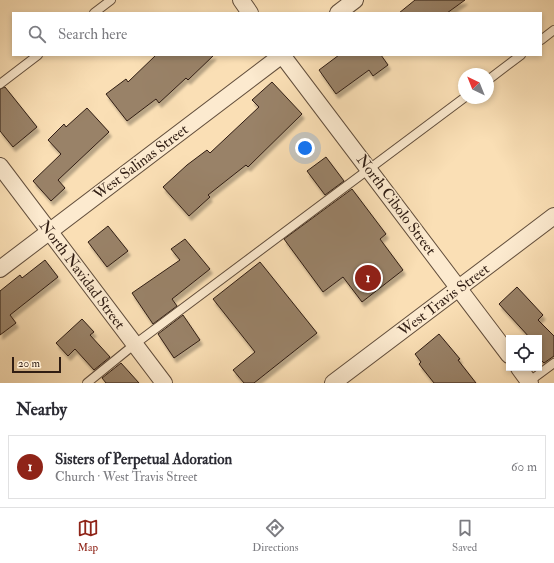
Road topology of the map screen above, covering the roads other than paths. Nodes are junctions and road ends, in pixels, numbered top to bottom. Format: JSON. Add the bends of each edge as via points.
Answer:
{"nodes":[{"id":1,"x":111,"y":0,"type":"edge"},
{"id":2,"x":240,"y":0,"type":"edge"},
{"id":3,"x":355,"y":0,"type":"edge"},
{"id":4,"x":95,"y":12,"type":"edge"},
{"id":5,"x":249,"y":12,"type":"edge"},
{"id":6,"x":339,"y":12,"type":"edge"},
{"id":7,"x":554,"y":30,"type":"edge"},
{"id":8,"x":542,"y":39,"type":"edge"},
{"id":9,"x":37,"y":56,"type":"edge"},
{"id":10,"x":281,"y":56,"type":"edge"},
{"id":11,"x":283,"y":56,"type":"edge"},
{"id":12,"x":520,"y":56,"type":"edge"},
{"id":13,"x":494,"y":75,"type":"edge"},
{"id":14,"x":0,"y":84,"type":"edge"},
{"id":15,"x":458,"y":103,"type":"edge"},
{"id":16,"x":0,"y":166,"type":"edge"},
{"id":17,"x":369,"y":170,"type":"junction"},
{"id":18,"x":554,"y":216,"type":"edge"},
{"id":19,"x":49,"y":232,"type":"junction"},
{"id":20,"x":0,"y":269,"type":"edge"},
{"id":21,"x":459,"y":289,"type":"junction"},
{"id":22,"x":135,"y":344,"type":"junction"},
{"id":23,"x":506,"y":351,"type":"edge"},
{"id":24,"x":554,"y":363,"type":"edge"},
{"id":25,"x":521,"y":371,"type":"edge"},
{"id":26,"x":87,"y":383,"type":"edge"},
{"id":27,"x":164,"y":383,"type":"edge"},
{"id":28,"x":333,"y":383,"type":"edge"},
{"id":29,"x":529,"y":383,"type":"edge"}],
"edges":[{"from":1,"to":4,"type":"lane"},
{"from":2,"to":5,"type":"street"},
{"from":3,"to":6,"type":"street"},
{"from":7,"to":8,"type":"lane"},
{"from":9,"to":14,"type":"lane"},
{"from":10,"to":19,"type":"street","name":"West Salinas Street"},
{"from":11,"to":17,"type":"street","name":"North Cibolo Street"},
{"from":12,"to":13,"type":"lane"},
{"from":15,"to":17,"type":"lane"},
{"from":16,"to":19,"type":"street","name":"North Navidad Street"},
{"from":17,"to":21,"type":"street","name":"North Cibolo Street"},
{"from":17,"to":22,"type":"lane"},
{"from":18,"to":21,"type":"street","name":"West Travis Street"},
{"from":19,"to":20,"type":"street","name":"West Salinas Street"},
{"from":19,"to":22,"type":"street","name":"North Navidad Street"},
{"from":21,"to":23,"type":"street","name":"North Cibolo Street"},
{"from":21,"to":28,"type":"street","name":"West Travis Street"},
{"from":22,"to":26,"type":"lane"},
{"from":22,"to":27,"type":"street","name":"North Navidad Street"},
{"from":24,"to":29,"type":"lane"},
{"from":25,"to":29,"type":"street"}]}
